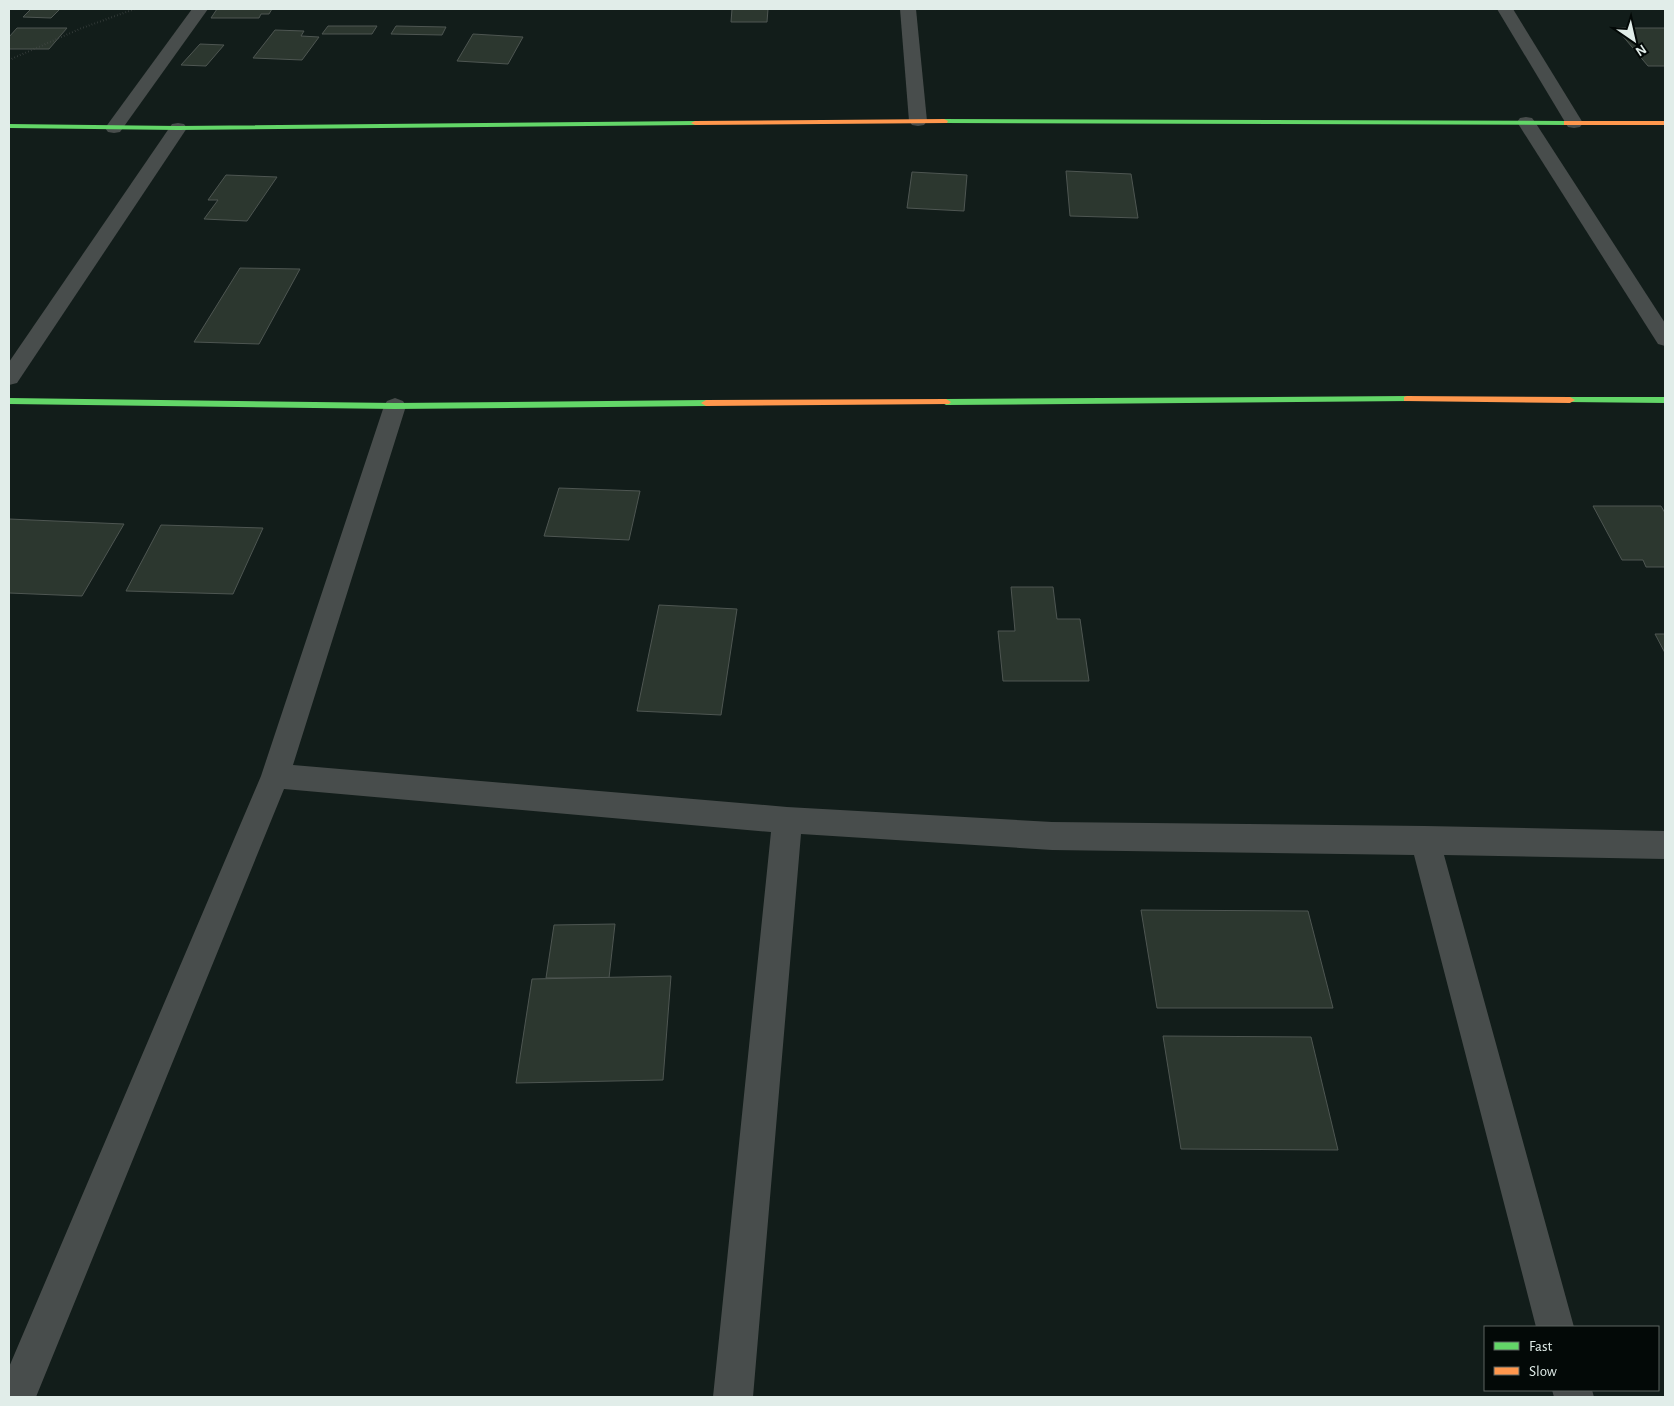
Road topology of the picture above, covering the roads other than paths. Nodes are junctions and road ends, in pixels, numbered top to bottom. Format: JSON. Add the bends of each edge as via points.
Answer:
{"nodes":[{"id":1,"x":200,"y":9,"type":"edge"},
{"id":2,"x":908,"y":9,"type":"edge"},
{"id":3,"x":1505,"y":9,"type":"edge"},
{"id":4,"x":918,"y":121,"type":"junction"},
{"id":5,"x":1526,"y":122,"type":"junction"},
{"id":6,"x":1665,"y":123,"type":"edge"},
{"id":7,"x":1574,"y":124,"type":"junction"},
{"id":8,"x":9,"y":126,"type":"edge"},
{"id":9,"x":114,"y":128,"type":"junction"},
{"id":10,"x":178,"y":128,"type":"junction"},
{"id":11,"x":1665,"y":339,"type":"edge"},
{"id":12,"x":9,"y":378,"type":"edge"},
{"id":13,"x":1665,"y":400,"type":"edge"},
{"id":14,"x":9,"y":401,"type":"edge"},
{"id":15,"x":395,"y":406,"type":"junction"},
{"id":16,"x":274,"y":776,"type":"junction"},
{"id":17,"x":787,"y":820,"type":"junction"},
{"id":18,"x":1425,"y":840,"type":"junction"},
{"id":19,"x":1665,"y":845,"type":"edge"},
{"id":20,"x":1555,"y":1326,"type":"edge"},
{"id":21,"x":16,"y":1397,"type":"edge"},
{"id":22,"x":732,"y":1397,"type":"edge"}],
"edges":[{"from":1,"to":9,"type":"street"},
{"from":2,"to":4,"type":"street"},
{"from":3,"to":7,"type":"street"},
{"from":4,"to":5,"type":"street"},
{"from":4,"to":10,"type":"street"},
{"from":5,"to":7,"type":"street"},
{"from":5,"to":11,"type":"street"},
{"from":6,"to":7,"type":"street"},
{"from":8,"to":9,"type":"street"},
{"from":9,"to":10,"type":"street"},
{"from":10,"to":12,"type":"street"},
{"from":13,"to":15,"type":"street"},
{"from":14,"to":15,"type":"street"},
{"from":15,"to":16,"type":"street"},
{"from":16,"to":17,"type":"street"},
{"from":16,"to":21,"type":"street"},
{"from":17,"to":18,"type":"street","via":[[1052,836]]},
{"from":17,"to":22,"type":"street"},
{"from":18,"to":19,"type":"street"},
{"from":18,"to":20,"type":"street"}]}
